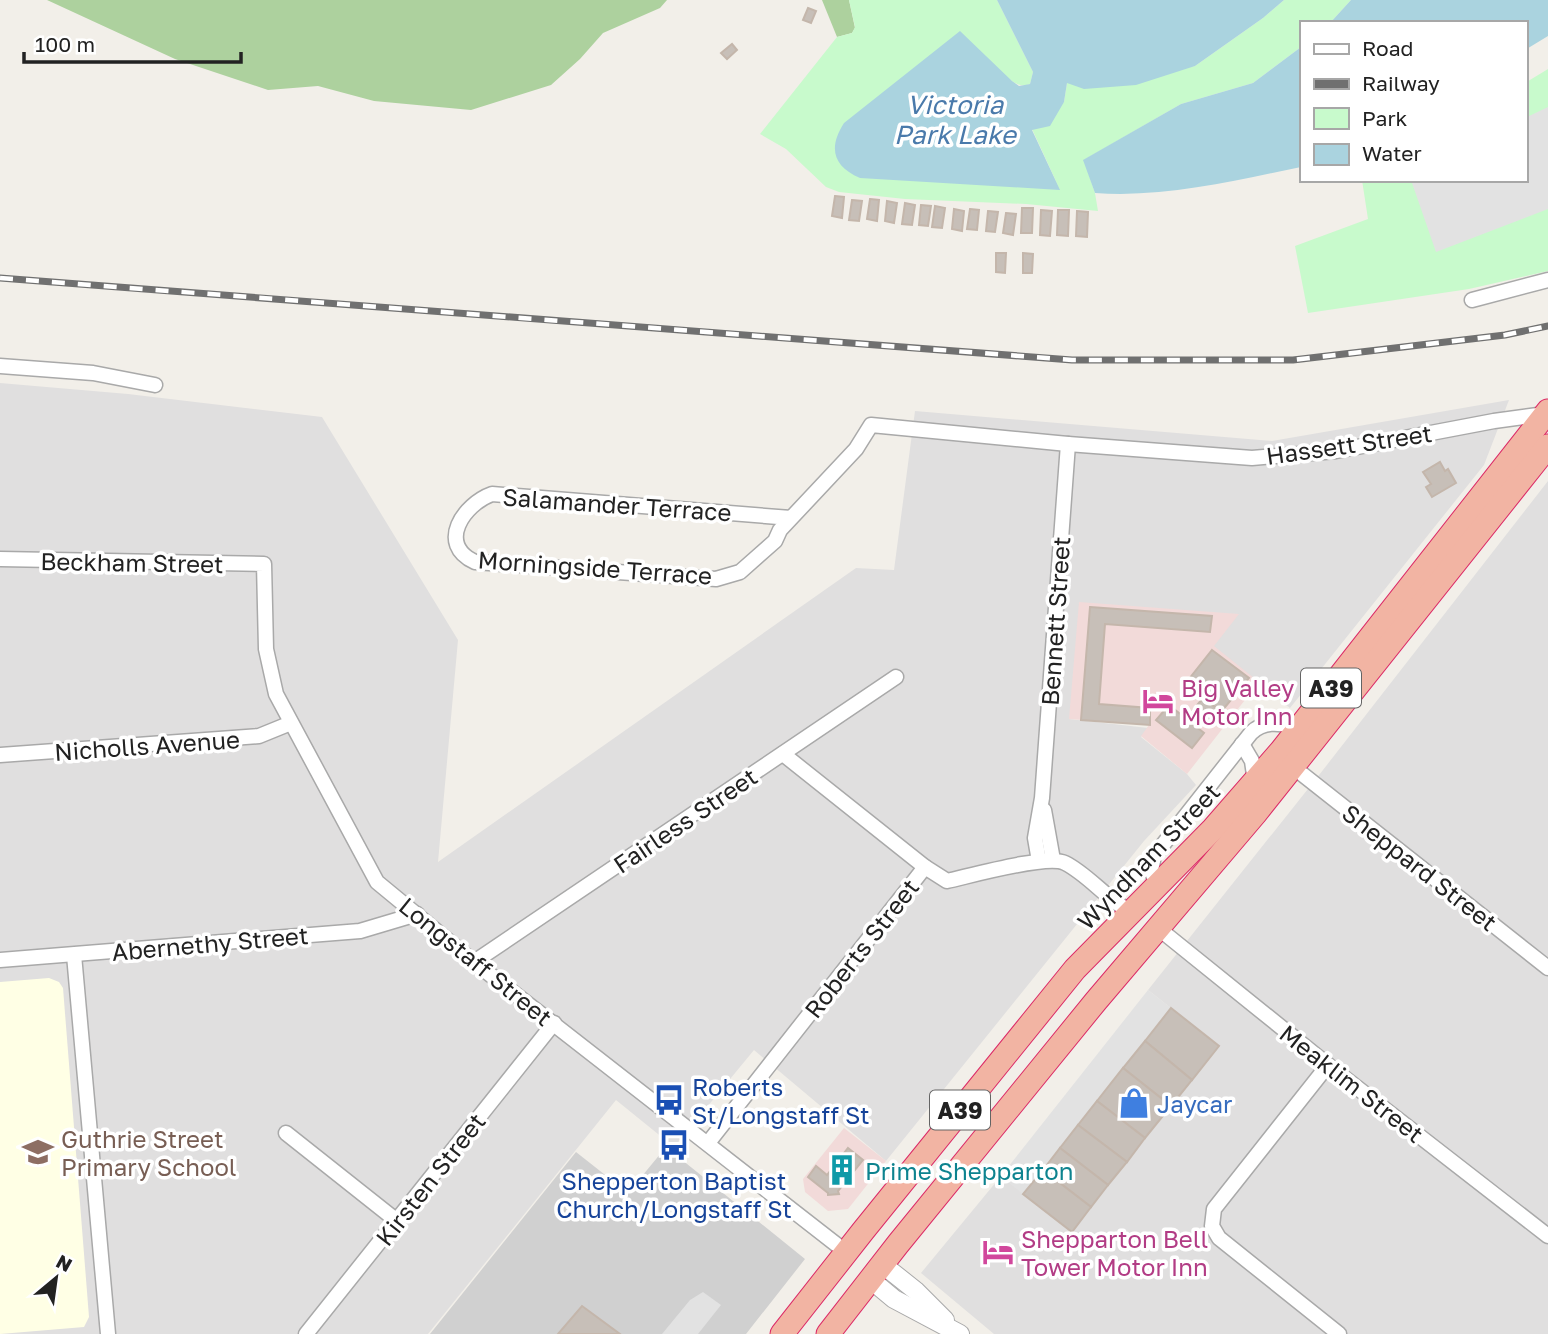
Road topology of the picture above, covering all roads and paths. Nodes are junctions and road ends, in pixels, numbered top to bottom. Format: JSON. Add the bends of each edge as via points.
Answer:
{"nodes":[{"id":1,"x":1548,"y":280,"type":"edge"},
{"id":2,"x":1472,"y":300,"type":"dead end"},
{"id":3,"x":0,"y":366,"type":"edge"},
{"id":4,"x":155,"y":385,"type":"dead end"},
{"id":5,"x":1547,"y":413,"type":"edge"},
{"id":6,"x":1068,"y":444,"type":"junction"},
{"id":7,"x":1548,"y":446,"type":"edge"},
{"id":8,"x":791,"y":518,"type":"junction"},
{"id":9,"x":456,"y":527,"type":"joint"},
{"id":10,"x":0,"y":559,"type":"edge"},
{"id":11,"x":264,"y":564,"type":"joint"},
{"id":12,"x":896,"y":677,"type":"dead end"},
{"id":13,"x":291,"y":723,"type":"junction"},
{"id":14,"x":1300,"y":727,"type":"junction"},
{"id":15,"x":1242,"y":744,"type":"junction"},
{"id":16,"x":783,"y":754,"type":"junction"},
{"id":17,"x":0,"y":755,"type":"edge"},
{"id":18,"x":1292,"y":766,"type":"junction"},
{"id":19,"x":1255,"y":782,"type":"junction"},
{"id":20,"x":1046,"y":861,"type":"junction"},
{"id":21,"x":925,"y":867,"type":"junction"},
{"id":22,"x":1158,"y":886,"type":"junction"},
{"id":23,"x":1131,"y":912,"type":"junction"},
{"id":24,"x":417,"y":914,"type":"junction"},
{"id":25,"x":1158,"y":928,"type":"junction"},
{"id":26,"x":74,"y":954,"type":"junction"},
{"id":27,"x":0,"y":960,"type":"edge"},
{"id":28,"x":474,"y":962,"type":"junction"},
{"id":29,"x":1548,"y":968,"type":"edge"},
{"id":30,"x":554,"y":1023,"type":"junction"},
{"id":31,"x":1328,"y":1065,"type":"junction"},
{"id":32,"x":286,"y":1133,"type":"dead end"},
{"id":33,"x":708,"y":1143,"type":"junction"},
{"id":34,"x":397,"y":1220,"type":"junction"},
{"id":35,"x":1548,"y":1236,"type":"edge"},
{"id":36,"x":846,"y":1252,"type":"junction"},
{"id":37,"x":876,"y":1271,"type":"junction"},
{"id":38,"x":108,"y":1334,"type":"edge"},
{"id":39,"x":306,"y":1334,"type":"edge"},
{"id":40,"x":782,"y":1334,"type":"edge"},
{"id":41,"x":828,"y":1334,"type":"edge"},
{"id":42,"x":1339,"y":1334,"type":"edge"}],
"edges":[{"from":1,"to":2,"type":"street"},
{"from":3,"to":4,"type":"street","via":[[93,373]]},
{"from":5,"to":6,"type":"street","name":"Hassett Street","via":[[1336,451],[1252,458]]},
{"from":5,"to":14,"type":"highway","name":"Wyndham Street","number":"A39"},
{"from":6,"to":8,"type":"street","name":"Morningside Terrace","via":[[871,425],[856,449]]},
{"from":6,"to":20,"type":"street","name":"Bennett Street","via":[[1042,798],[1035,838]]},
{"from":7,"to":18,"type":"highway","name":"Wyndham Street","number":"A39"},
{"from":8,"to":9,"type":"street","name":"Salamander Terrace","via":[[492,494],[479,499]]},
{"from":8,"to":9,"type":"street","name":"Morningside Terrace","via":[[775,541],[740,572],[716,579],[475,562],[460,550]]},
{"from":10,"to":11,"type":"street","name":"Beckham Street"},
{"from":11,"to":13,"type":"street","name":"Longstaff Street","via":[[266,649],[276,694]]},
{"from":12,"to":16,"type":"street","name":"Fairless Street"},
{"from":13,"to":17,"type":"street","name":"Nicholls Avenue","via":[[260,736]]},
{"from":13,"to":24,"type":"street","name":"Longstaff Street","via":[[377,882]]},
{"from":14,"to":15,"type":"street","via":[[1263,725]]},
{"from":14,"to":19,"type":"highway","name":"Wyndham Street","number":"A39"},
{"from":15,"to":19,"type":"street","via":[[1252,761]]},
{"from":15,"to":22,"type":"street","via":[[1154,856],[1151,870]]},
{"from":16,"to":21,"type":"street"},
{"from":16,"to":28,"type":"street","name":"Fairless Street"},
{"from":18,"to":25,"type":"highway","name":"Wyndham Street","number":"A39"},
{"from":18,"to":29,"type":"street","name":"Sheppard Street"},
{"from":19,"to":22,"type":"highway","name":"Wyndham Street","number":"A39"},
{"from":20,"to":21,"type":"street","name":"Roberts Street","via":[[947,881]]},
{"from":20,"to":23,"type":"street","via":[[1069,865]]},
{"from":21,"to":33,"type":"street","name":"Roberts Street"},
{"from":22,"to":23,"type":"highway","name":"Wyndham Street","number":"A39"},
{"from":23,"to":25,"type":"highway"},
{"from":23,"to":36,"type":"highway","name":"Wyndham Street","number":"A39","via":[[1075,970]]},
{"from":24,"to":26,"type":"street","name":"Abernethy Street","via":[[360,931]]},
{"from":24,"to":28,"type":"street","name":"Longstaff Street"},
{"from":25,"to":31,"type":"street","name":"Meaklim Street"},
{"from":25,"to":37,"type":"highway","name":"Wyndham Street","number":"A39"},
{"from":26,"to":27,"type":"street","name":"Abernethy Street"},
{"from":26,"to":38,"type":"street"},
{"from":28,"to":30,"type":"street","name":"Longstaff Street"},
{"from":30,"to":33,"type":"street","name":"Longstaff Street"},
{"from":30,"to":34,"type":"street","name":"Kirsten Street"},
{"from":31,"to":35,"type":"street","name":"Meaklim Street"},
{"from":31,"to":42,"type":"street","via":[[1214,1209],[1212,1226],[1219,1238]]},
{"from":32,"to":34,"type":"street"},
{"from":33,"to":36,"type":"street","name":"Longstaff Street"},
{"from":34,"to":39,"type":"street","name":"Kirsten Street"},
{"from":36,"to":37,"type":"highway"},
{"from":36,"to":40,"type":"highway","name":"Wyndham Street","number":"A39"},
{"from":37,"to":41,"type":"highway","name":"Wyndham Street","number":"A39"}]}
